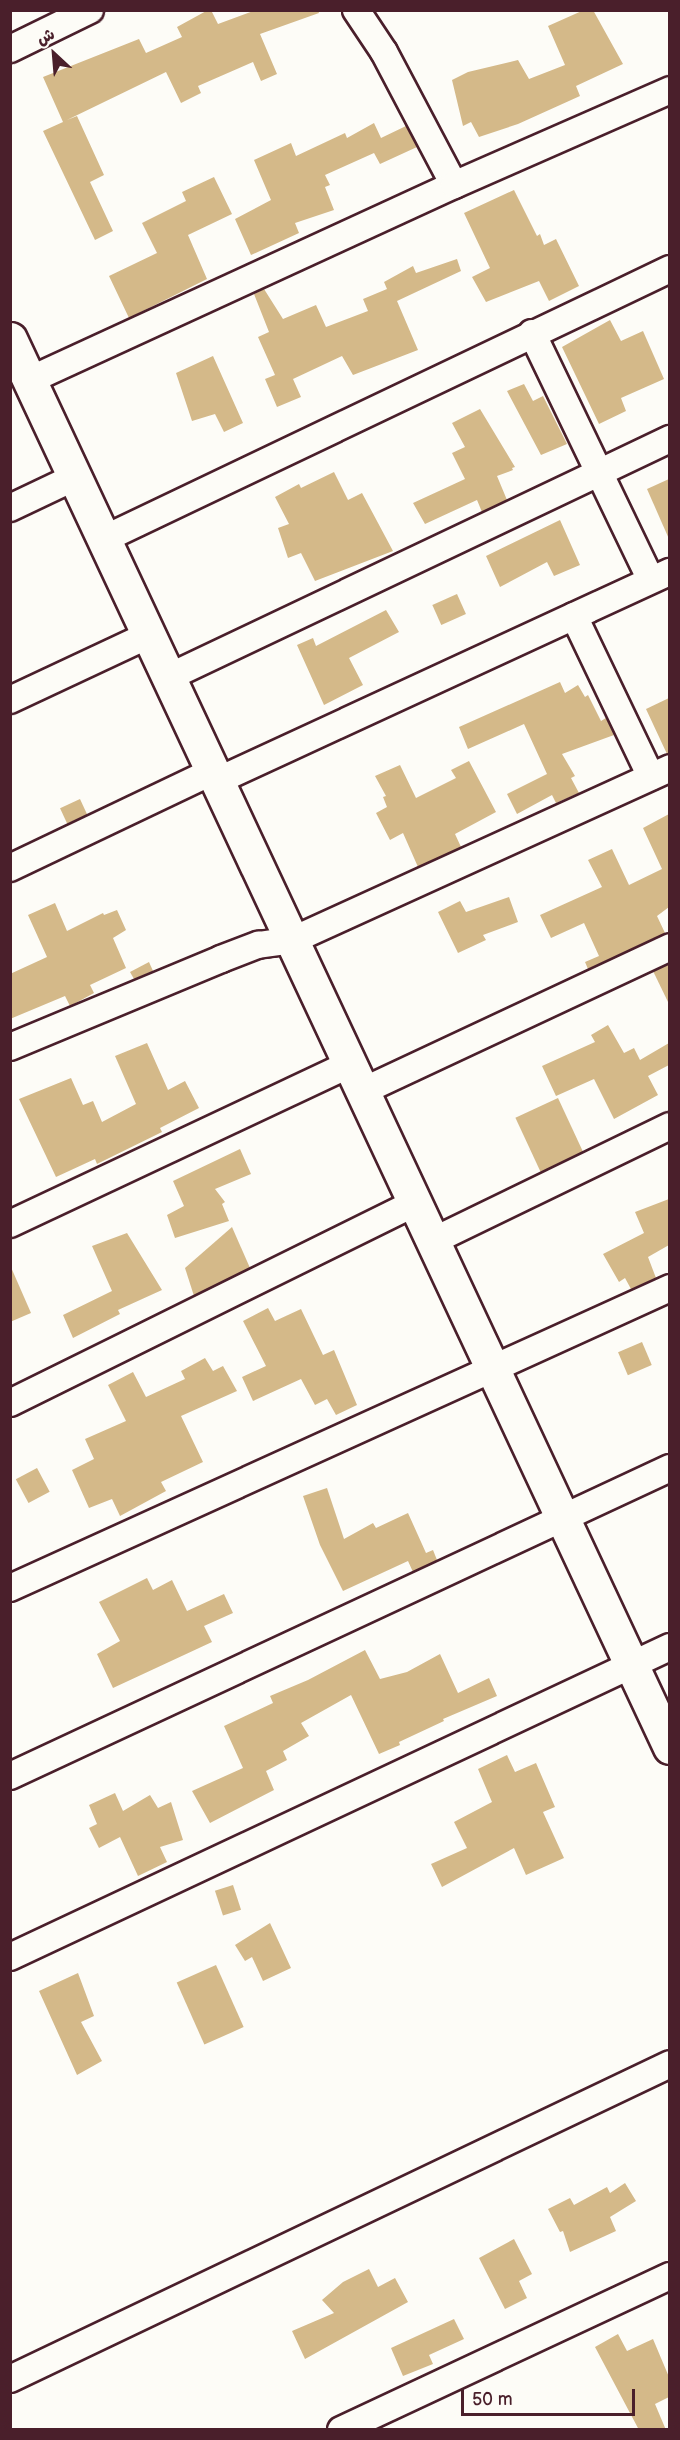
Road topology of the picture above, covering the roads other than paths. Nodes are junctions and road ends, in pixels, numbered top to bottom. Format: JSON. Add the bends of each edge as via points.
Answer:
{"nodes":[{"id":1,"x":90,"y":10,"type":"edge"},
{"id":2,"x":356,"y":10,"type":"edge"},
{"id":3,"x":10,"y":49,"type":"edge"},
{"id":4,"x":669,"y":90,"type":"edge"},
{"id":5,"x":454,"y":185,"type":"junction"},
{"id":6,"x":669,"y":269,"type":"edge"},
{"id":7,"x":532,"y":333,"type":"junction"},
{"id":8,"x":11,"y":339,"type":"edge"},
{"id":9,"x":30,"y":380,"type":"junction"},
{"id":10,"x":669,"y":439,"type":"edge"},
{"id":11,"x":599,"y":473,"type":"junction"},
{"id":12,"x":75,"y":477,"type":"junction"},
{"id":13,"x":10,"y":508,"type":"edge"},
{"id":14,"x":104,"y":539,"type":"junction"},
{"id":15,"x":660,"y":576,"type":"edge"},
{"id":16,"x":574,"y":616,"type":"junction"},
{"id":17,"x":149,"y":635,"type":"junction"},
{"id":18,"x":169,"y":677,"type":"junction"},
{"id":19,"x":10,"y":700,"type":"edge"},
{"id":20,"x":660,"y":773,"type":"edge"},
{"id":21,"x":215,"y":776,"type":"junction"},
{"id":22,"x":10,"y":868,"type":"edge"},
{"id":23,"x":293,"y":940,"type":"junction"},
{"id":24,"x":669,"y":947,"type":"edge"},
{"id":25,"x":10,"y":1047,"type":"edge"},
{"id":26,"x":356,"y":1078,"type":"junction"},
{"id":27,"x":669,"y":1125,"type":"edge"},
{"id":28,"x":415,"y":1203,"type":"junction"},
{"id":29,"x":10,"y":1224,"type":"edge"},
{"id":30,"x":433,"y":1241,"type":"junction"},
{"id":31,"x":669,"y":1288,"type":"edge"},
{"id":32,"x":492,"y":1369,"type":"junction"},
{"id":33,"x":10,"y":1403,"type":"edge"},
{"id":34,"x":669,"y":1468,"type":"edge"},
{"id":35,"x":562,"y":1518,"type":"junction"},
{"id":36,"x":10,"y":1588,"type":"edge"},
{"id":37,"x":669,"y":1647,"type":"edge"},
{"id":38,"x":631,"y":1665,"type":"junction"},
{"id":39,"x":669,"y":1747,"type":"edge"},
{"id":40,"x":10,"y":1776,"type":"edge"},
{"id":41,"x":10,"y":1957,"type":"edge"},
{"id":42,"x":669,"y":2064,"type":"edge"},
{"id":43,"x":669,"y":2276,"type":"edge"},
{"id":44,"x":10,"y":2379,"type":"edge"},
{"id":45,"x":341,"y":2430,"type":"edge"}],
"edges":[{"from":1,"to":3,"type":"street"},
{"from":2,"to":5,"type":"street","via":[[384,52]]},
{"from":4,"to":5,"type":"street"},
{"from":5,"to":9,"type":"street"},
{"from":6,"to":7,"type":"street"},
{"from":7,"to":11,"type":"street"},
{"from":7,"to":14,"type":"street"},
{"from":8,"to":9,"type":"street"},
{"from":9,"to":12,"type":"street"},
{"from":10,"to":11,"type":"street"},
{"from":11,"to":15,"type":"street"},
{"from":11,"to":18,"type":"street"},
{"from":12,"to":13,"type":"street"},
{"from":12,"to":14,"type":"street"},
{"from":14,"to":17,"type":"street"},
{"from":15,"to":16,"type":"street"},
{"from":16,"to":20,"type":"street"},
{"from":16,"to":21,"type":"street"},
{"from":17,"to":18,"type":"street"},
{"from":17,"to":19,"type":"street"},
{"from":18,"to":21,"type":"street"},
{"from":20,"to":23,"type":"street"},
{"from":21,"to":22,"type":"street"},
{"from":21,"to":23,"type":"street"},
{"from":23,"to":25,"type":"street","via":[[258,945],[230,955]]},
{"from":23,"to":26,"type":"street"},
{"from":24,"to":26,"type":"street"},
{"from":26,"to":28,"type":"street"},
{"from":26,"to":29,"type":"street"},
{"from":27,"to":30,"type":"street"},
{"from":28,"to":30,"type":"street"},
{"from":28,"to":33,"type":"street"},
{"from":30,"to":32,"type":"street"},
{"from":31,"to":32,"type":"street"},
{"from":32,"to":35,"type":"street"},
{"from":32,"to":36,"type":"street"},
{"from":34,"to":35,"type":"street"},
{"from":35,"to":38,"type":"street"},
{"from":35,"to":40,"type":"street"},
{"from":37,"to":38,"type":"street"},
{"from":38,"to":39,"type":"street"},
{"from":38,"to":41,"type":"street"},
{"from":42,"to":44,"type":"street"},
{"from":43,"to":45,"type":"street"}]}
